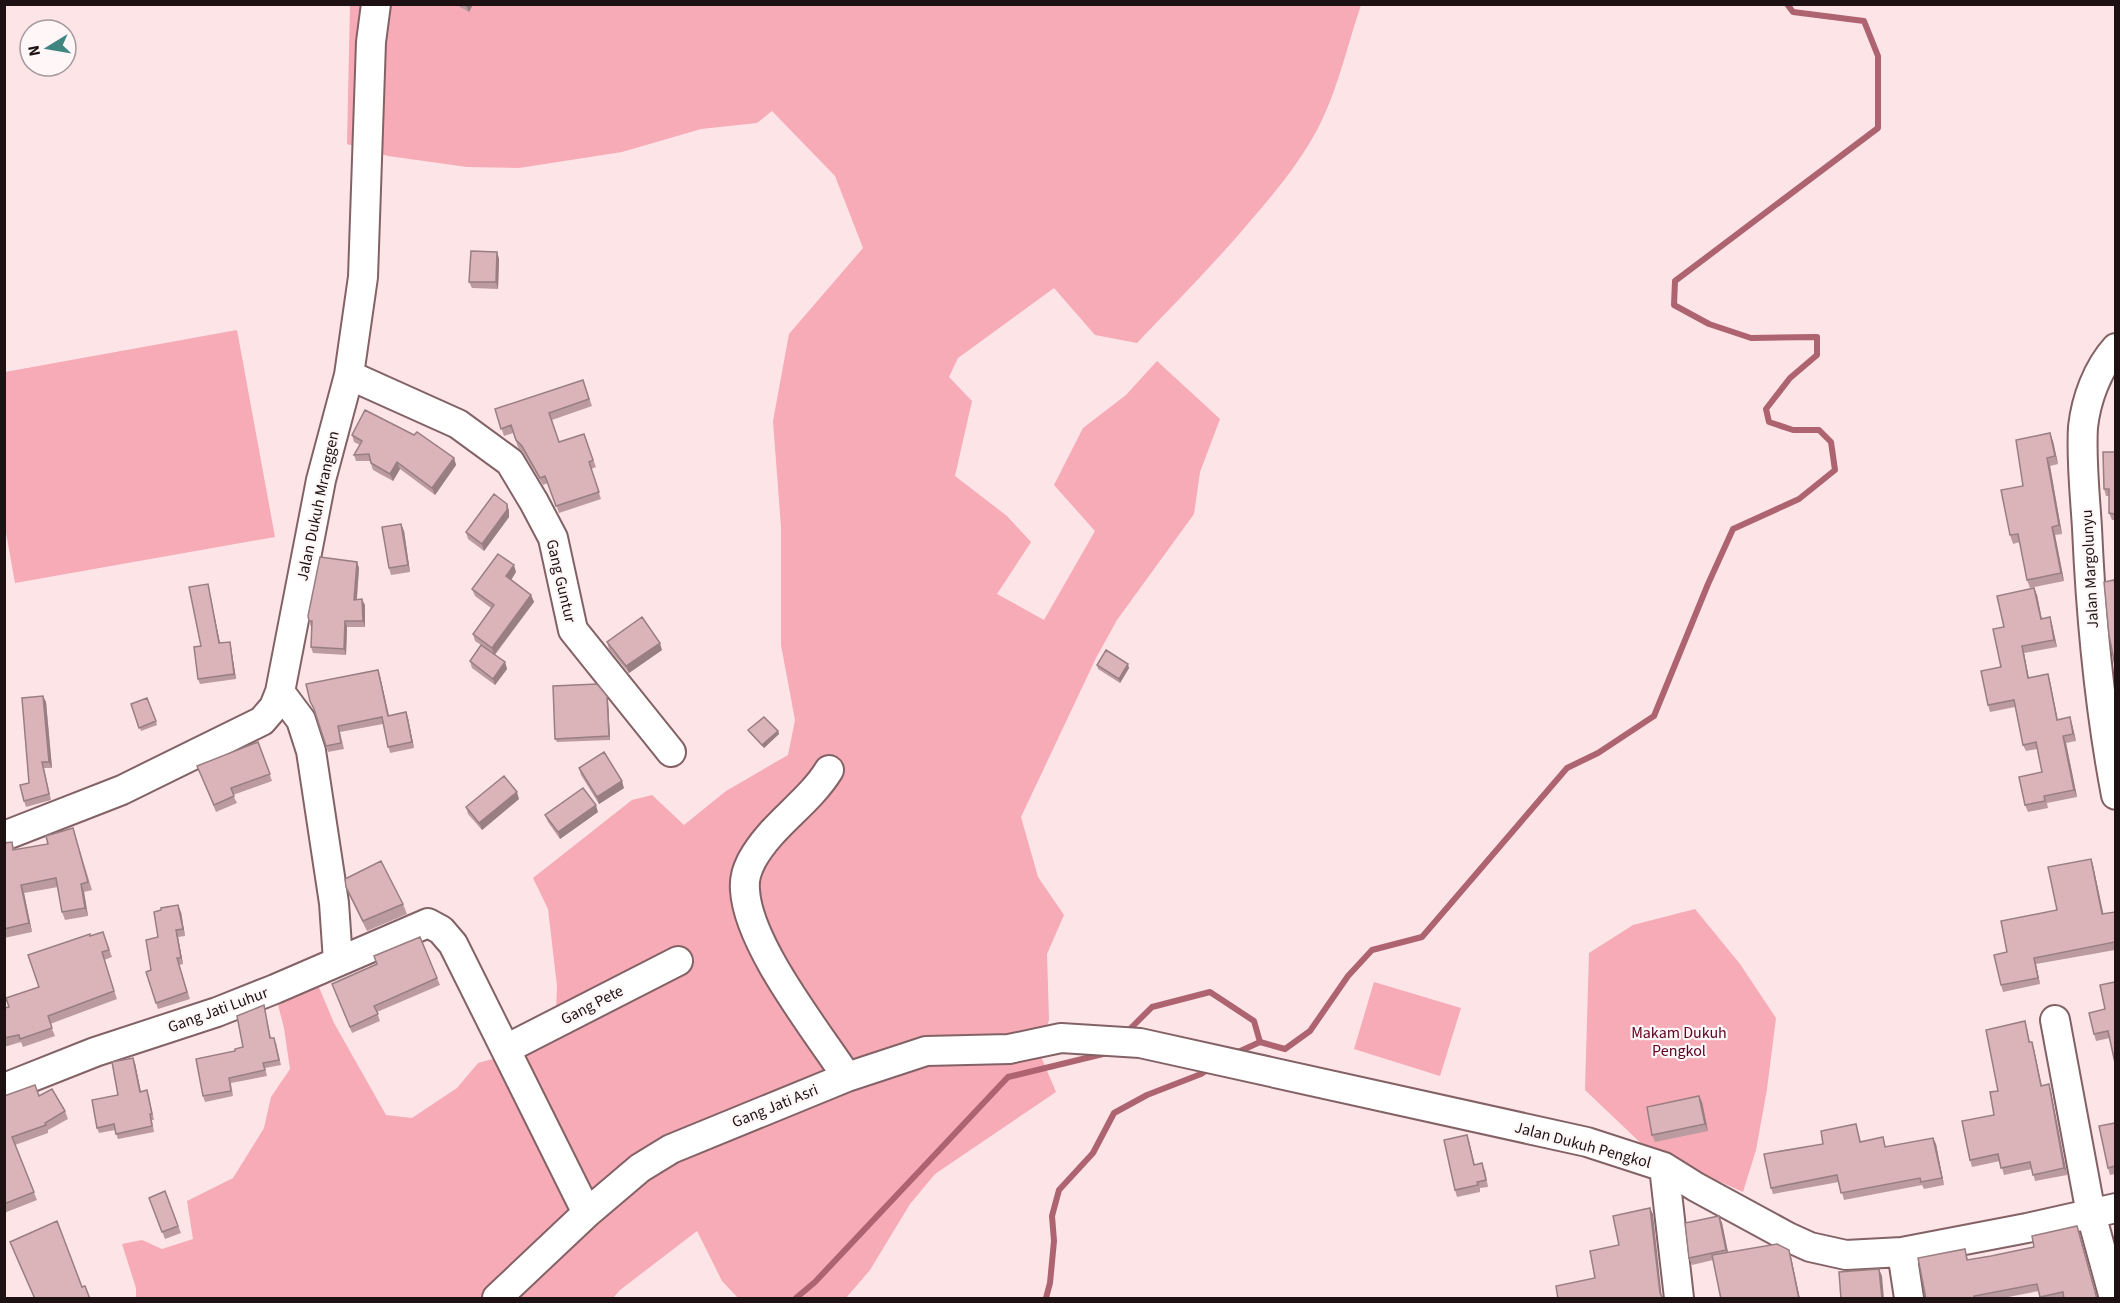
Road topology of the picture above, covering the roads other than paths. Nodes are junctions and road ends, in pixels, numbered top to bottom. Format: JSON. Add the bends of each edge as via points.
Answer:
{"nodes":[{"id":1,"x":376,"y":4,"type":"edge"},
{"id":2,"x":2115,"y":348,"type":"edge"},
{"id":3,"x":349,"y":375,"type":"junction"},
{"id":4,"x":280,"y":692,"type":"junction"},
{"id":5,"x":671,"y":752,"type":"dead end"},
{"id":6,"x":830,"y":770,"type":"dead end"},
{"id":7,"x":2115,"y":795,"type":"edge"},
{"id":8,"x":4,"y":836,"type":"edge"},
{"id":9,"x":338,"y":961,"type":"junction"},
{"id":10,"x":678,"y":961,"type":"dead end"},
{"id":11,"x":2055,"y":1020,"type":"dead end"},
{"id":12,"x":1107,"y":1040,"type":"joint"},
{"id":13,"x":506,"y":1049,"type":"junction"},
{"id":14,"x":847,"y":1077,"type":"junction"},
{"id":15,"x":4,"y":1088,"type":"edge"},
{"id":16,"x":1664,"y":1167,"type":"junction"},
{"id":17,"x":2103,"y":1211,"type":"edge"},
{"id":18,"x":587,"y":1213,"type":"junction"},
{"id":19,"x":1902,"y":1252,"type":"junction"},
{"id":20,"x":497,"y":1299,"type":"edge"},
{"id":21,"x":1679,"y":1299,"type":"edge"},
{"id":22,"x":1909,"y":1299,"type":"edge"},
{"id":23,"x":2114,"y":1299,"type":"edge"}],
"edges":[{"from":1,"to":3,"type":"street","name":"Jalan Dukuh Mranggen","via":[[369,85],[366,248]]},
{"from":2,"to":7,"type":"street","name":"Jalan Margolunyu","via":[[2092,390],[2083,428],[2097,677]]},
{"from":3,"to":4,"type":"street","name":"Jalan Dukuh Mranggen","via":[[321,480]]},
{"from":3,"to":5,"type":"street","name":"Gang Guntur","via":[[458,424],[510,462],[553,538],[573,630]]},
{"from":4,"to":8,"type":"street","name":"Jalan Dukuh Mranggen","via":[[262,721],[122,790]]},
{"from":4,"to":9,"type":"street","via":[[301,720],[311,751],[334,903]]},
{"from":6,"to":14,"type":"street","via":[[819,786],[772,831],[753,858],[745,873],[745,891],[769,959]]},
{"from":9,"to":13,"type":"street","name":"Gang Jati Luhur","via":[[428,923],[441,930],[453,944]]},
{"from":9,"to":15,"type":"street","name":"Gang Jati Luhur","via":[[217,1012],[95,1052]]},
{"from":10,"to":13,"type":"street","name":"Gang Pete"},
{"from":11,"to":17,"type":"street"},
{"from":12,"to":14,"type":"street","name":"Gang Jati Asri","via":[[1061,1038],[1010,1049],[926,1051]]},
{"from":12,"to":16,"type":"street","name":"Jalan Dukuh Pengkol","via":[[1140,1043],[1587,1142]]},
{"from":13,"to":18,"type":"street"},
{"from":14,"to":18,"type":"street","name":"Gang Jati Asri","via":[[671,1149],[640,1168]]},
{"from":16,"to":19,"type":"street","name":"Jalan Dukuh Pengkol","via":[[1810,1247],[1846,1255]]},
{"from":16,"to":21,"type":"street"},
{"from":17,"to":19,"type":"street","name":"Jalan Dukuh Pengkol"},
{"from":17,"to":23,"type":"street"},
{"from":18,"to":20,"type":"street","name":"Gang Jati Asri"},
{"from":19,"to":22,"type":"street"}]}
